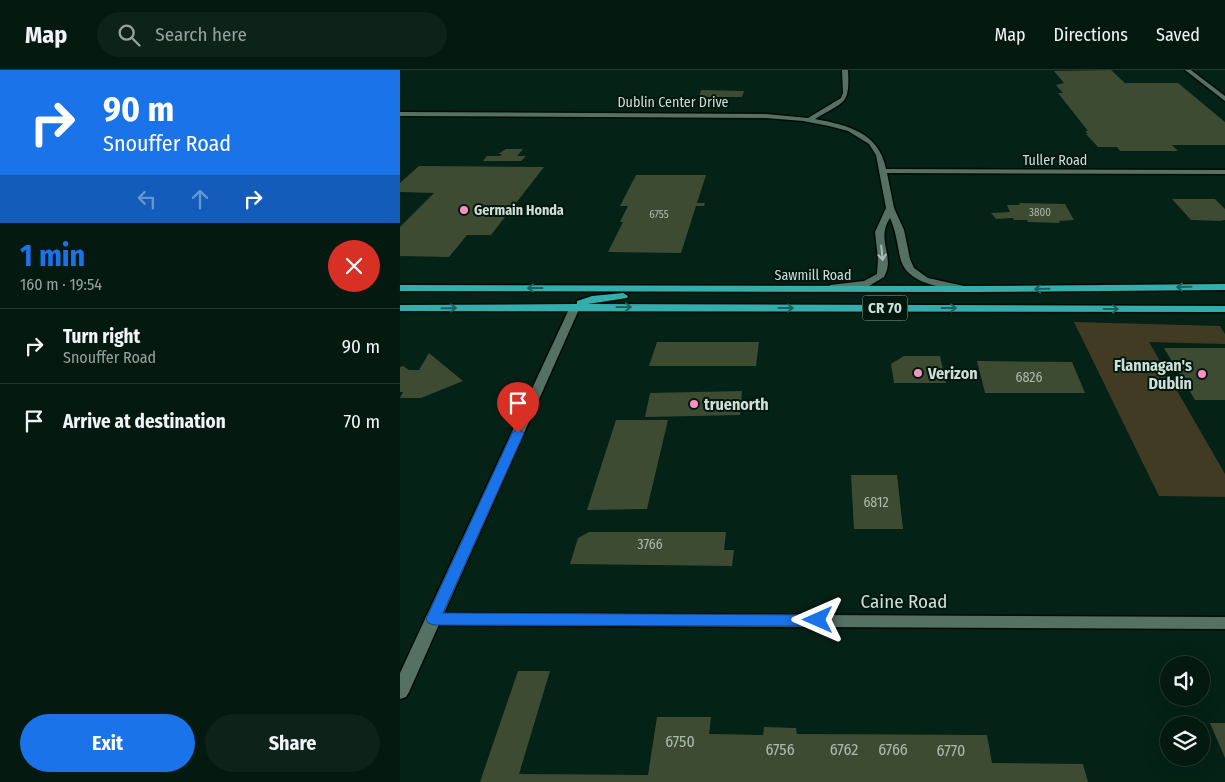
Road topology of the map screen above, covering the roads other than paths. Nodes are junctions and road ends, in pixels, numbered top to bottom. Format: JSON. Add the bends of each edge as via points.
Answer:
{"nodes":[{"id":1,"x":845,"y":70,"type":"edge"},
{"id":2,"x":1188,"y":70,"type":"edge"},
{"id":3,"x":1225,"y":99,"type":"edge"},
{"id":4,"x":400,"y":114,"type":"edge"},
{"id":5,"x":809,"y":120,"type":"junction"},
{"id":6,"x":884,"y":171,"type":"junction"},
{"id":7,"x":1225,"y":172,"type":"edge"},
{"id":8,"x":890,"y":208,"type":"junction"},
{"id":9,"x":1225,"y":286,"type":"edge"},
{"id":10,"x":400,"y":288,"type":"edge"},
{"id":11,"x":747,"y":289,"type":"junction"},
{"id":12,"x":808,"y":289,"type":"junction"},
{"id":13,"x":974,"y":290,"type":"junction"},
{"id":14,"x":575,"y":307,"type":"junction"},
{"id":15,"x":400,"y":308,"type":"edge"},
{"id":16,"x":1225,"y":309,"type":"edge"},
{"id":17,"x":434,"y":619,"type":"junction"},
{"id":18,"x":1225,"y":623,"type":"edge"},
{"id":19,"x":400,"y":692,"type":"edge"}],
"edges":[{"from":1,"to":5,"type":"street","via":[[846,93],[843,99]]},
{"from":2,"to":3,"type":"street"},
{"from":4,"to":5,"type":"street","name":"Dublin Center Drive","via":[[766,116]]},
{"from":5,"to":6,"type":"street","name":"Dublin Center Drive","via":[[845,128],[865,138],[879,151]]},
{"from":6,"to":7,"type":"street","name":"Tuller Road"},
{"from":6,"to":8,"type":"street","name":"Dublin Center Drive"},
{"from":8,"to":12,"type":"street","one_way":true,"via":[[880,230],[883,268],[880,277],[862,284]]},
{"from":8,"to":13,"type":"street","name":"Dublin Center Drive","via":[[900,230],[907,265],[913,274],[934,283]]},
{"from":9,"to":13,"type":"main road","name":"Sawmill Road","number":"CR 70","one_way":true},
{"from":11,"to":10,"type":"main road","name":"Sawmill Road","number":"CR 70","one_way":true},
{"from":11,"to":12,"type":"main road","name":"Sawmill Road","number":"CR 70"},
{"from":11,"to":14,"type":"main road","via":[[609,297],[592,299]]},
{"from":12,"to":13,"type":"main road","name":"Sawmill Road","number":"CR 70"},
{"from":15,"to":14,"type":"main road","number":"CR 70","one_way":true},
{"from":14,"to":16,"type":"main road","number":"CR 70","one_way":true},
{"from":14,"to":17,"type":"street"},
{"from":17,"to":18,"type":"street","name":"Caine Road"},
{"from":17,"to":19,"type":"street"}]}
